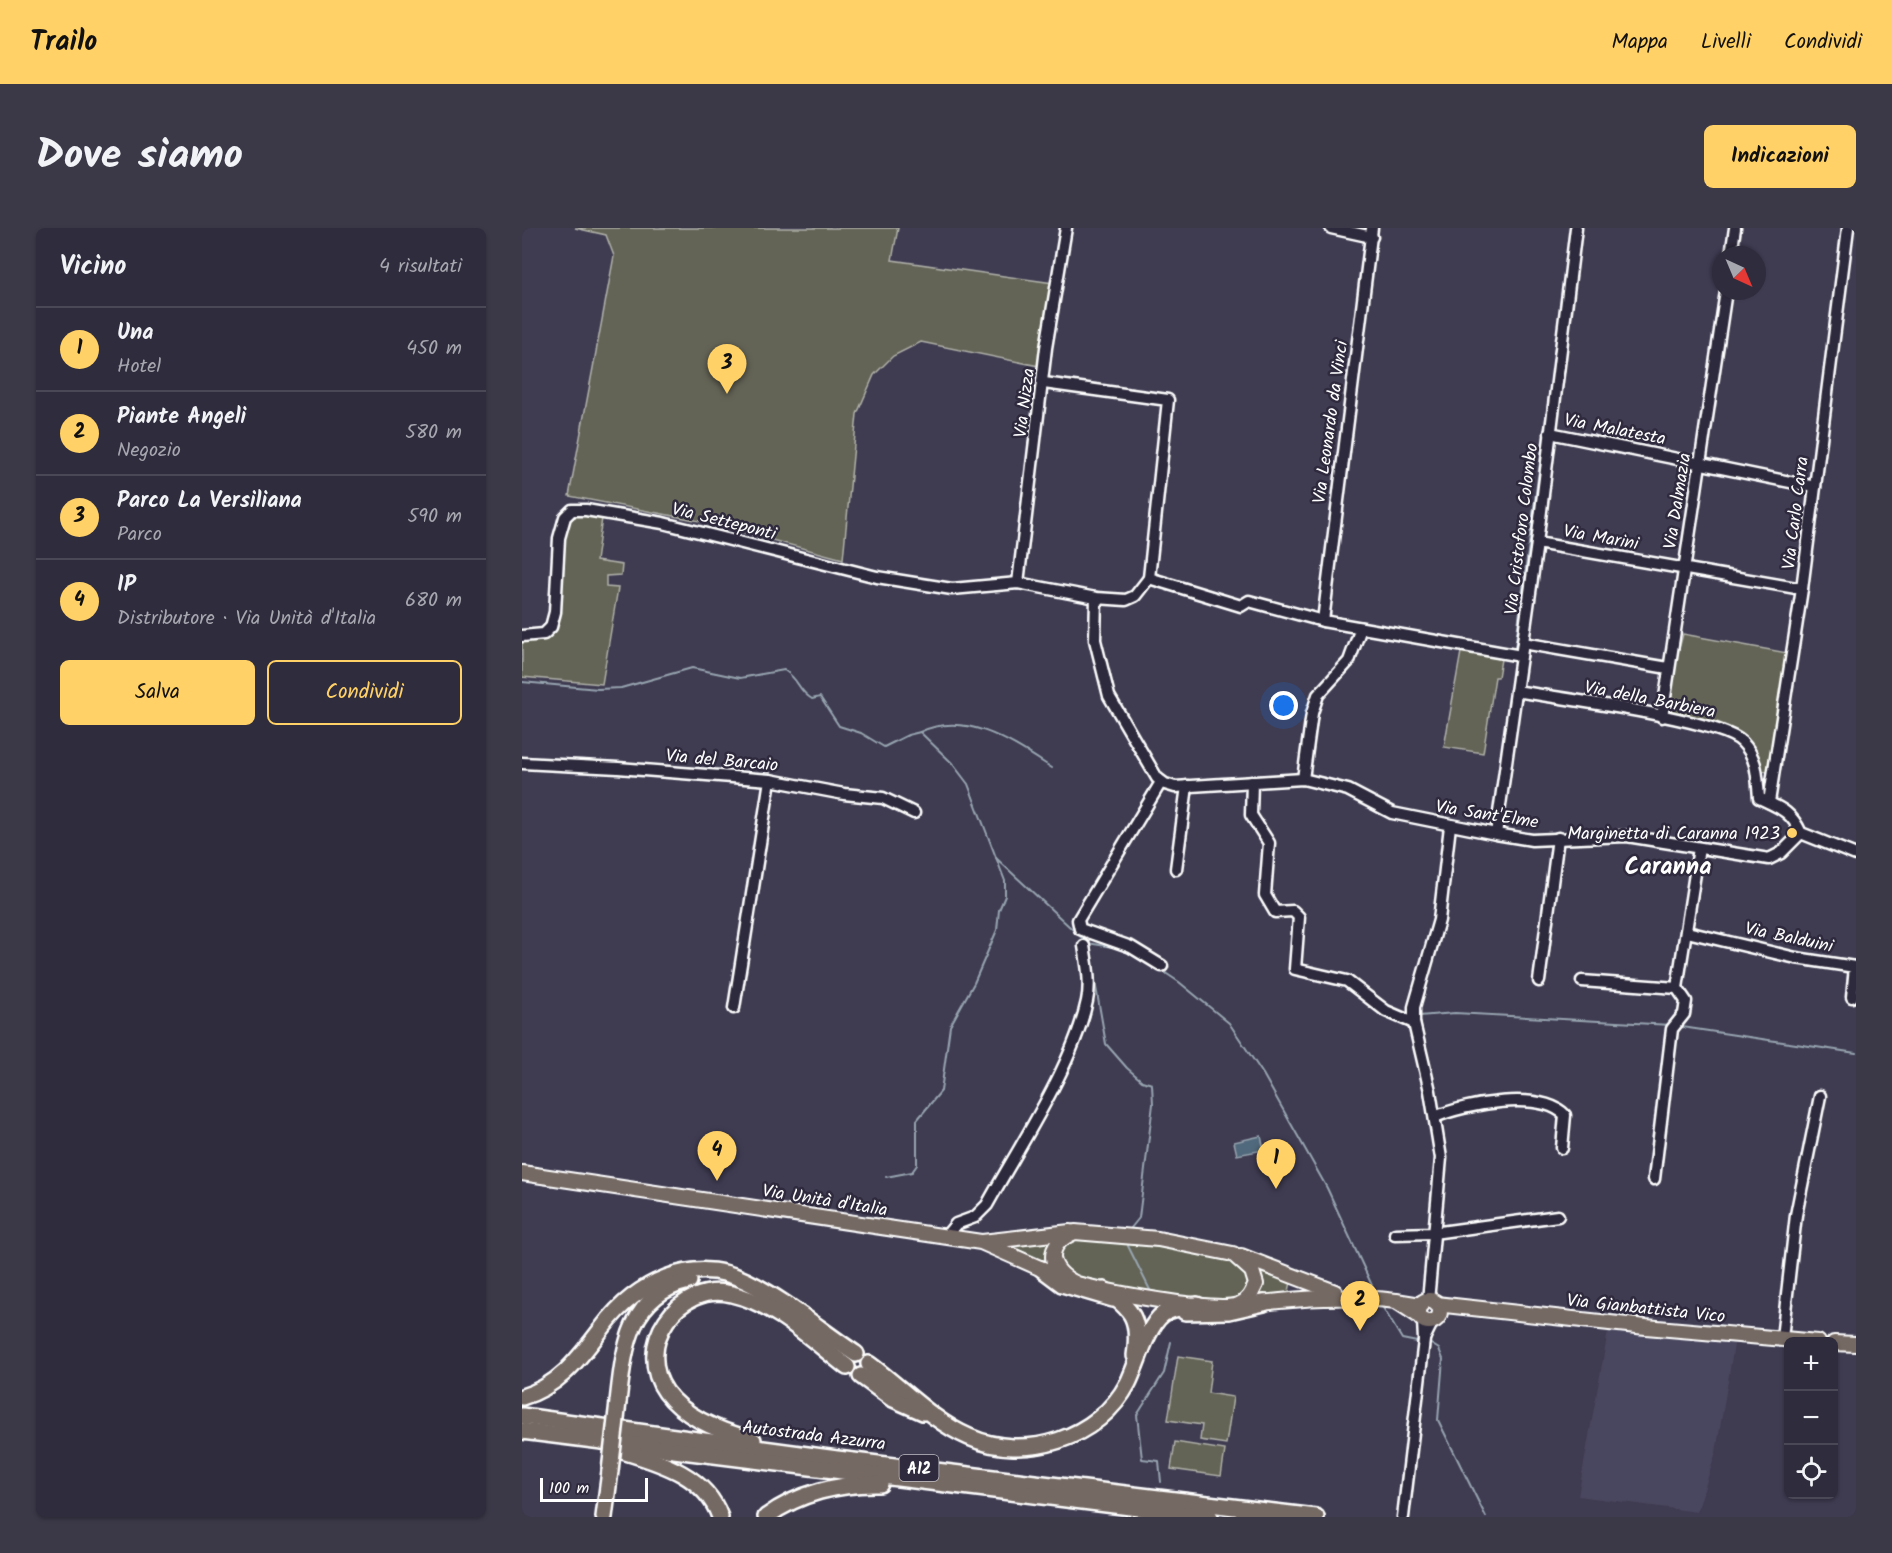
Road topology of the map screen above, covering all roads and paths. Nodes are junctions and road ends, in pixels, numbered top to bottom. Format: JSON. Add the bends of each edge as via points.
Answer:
{"nodes":[{"id":1,"x":1066,"y":228,"type":"edge"},
{"id":2,"x":1331,"y":228,"type":"edge"},
{"id":3,"x":1576,"y":228,"type":"edge"},
{"id":4,"x":1736,"y":228,"type":"edge"},
{"id":5,"x":1848,"y":228,"type":"edge"},
{"id":6,"x":1372,"y":232,"type":"edge"},
{"id":7,"x":1733,"y":246,"type":"edge"},
{"id":8,"x":1725,"y":300,"type":"edge"},
{"id":9,"x":1044,"y":383,"type":"junction"},
{"id":10,"x":1550,"y":433,"type":"junction"},
{"id":11,"x":1700,"y":462,"type":"junction"},
{"id":12,"x":1815,"y":487,"type":"junction"},
{"id":13,"x":1537,"y":543,"type":"junction"},
{"id":14,"x":1683,"y":568,"type":"junction"},
{"id":15,"x":1149,"y":578,"type":"junction"},
{"id":16,"x":1018,"y":583,"type":"junction"},
{"id":17,"x":1802,"y":589,"type":"junction"},
{"id":18,"x":1096,"y":597,"type":"junction"},
{"id":19,"x":1323,"y":621,"type":"junction"},
{"id":20,"x":1360,"y":628,"type":"junction"},
{"id":21,"x":522,"y":636,"type":"edge"},
{"id":22,"x":1523,"y":643,"type":"junction"},
{"id":23,"x":1521,"y":656,"type":"junction"},
{"id":24,"x":1668,"y":668,"type":"junction"},
{"id":25,"x":1516,"y":691,"type":"junction"},
{"id":26,"x":1662,"y":717,"type":"junction"},
{"id":27,"x":522,"y":763,"type":"edge"},
{"id":28,"x":1303,"y":779,"type":"junction"},
{"id":29,"x":770,"y":780,"type":"junction"},
{"id":30,"x":1252,"y":782,"type":"junction"},
{"id":31,"x":1163,"y":783,"type":"junction"},
{"id":32,"x":1187,"y":786,"type":"junction"},
{"id":33,"x":1769,"y":802,"type":"junction"},
{"id":34,"x":914,"y":813,"type":"dead end"},
{"id":35,"x":1450,"y":826,"type":"junction"},
{"id":36,"x":1801,"y":833,"type":"junction"},
{"id":37,"x":1496,"y":834,"type":"junction"},
{"id":38,"x":1558,"y":838,"type":"junction"},
{"id":39,"x":1699,"y":848,"type":"junction"},
{"id":40,"x":1856,"y":855,"type":"edge"},
{"id":41,"x":1176,"y":868,"type":"dead end"},
{"id":42,"x":1687,"y":932,"type":"junction"},
{"id":43,"x":1084,"y":946,"type":"dead end"},
{"id":44,"x":1162,"y":966,"type":"dead end"},
{"id":45,"x":1539,"y":981,"type":"dead end"},
{"id":46,"x":1582,"y":981,"type":"dead end"},
{"id":47,"x":1677,"y":988,"type":"junction"},
{"id":48,"x":1852,"y":997,"type":"dead end"},
{"id":49,"x":734,"y":1008,"type":"dead end"},
{"id":50,"x":1414,"y":1023,"type":"junction"},
{"id":51,"x":1820,"y":1096,"type":"dead end"},
{"id":52,"x":1435,"y":1117,"type":"junction"},
{"id":53,"x":1562,"y":1148,"type":"dead end"},
{"id":54,"x":522,"y":1173,"type":"edge"},
{"id":55,"x":1654,"y":1179,"type":"dead end"},
{"id":56,"x":1558,"y":1216,"type":"dead end"},
{"id":57,"x":1075,"y":1232,"type":"junction"},
{"id":58,"x":1433,"y":1233,"type":"junction"},
{"id":59,"x":1395,"y":1234,"type":"dead end"},
{"id":60,"x":946,"y":1236,"type":"junction"},
{"id":61,"x":981,"y":1242,"type":"junction"},
{"id":62,"x":1233,"y":1254,"type":"junction"},
{"id":63,"x":1042,"y":1269,"type":"junction"},
{"id":64,"x":1066,"y":1279,"type":"junction"},
{"id":65,"x":1104,"y":1290,"type":"junction"},
{"id":66,"x":1346,"y":1296,"type":"junction"},
{"id":67,"x":767,"y":1300,"type":"junction"},
{"id":68,"x":1119,"y":1300,"type":"junction"},
{"id":69,"x":1264,"y":1303,"type":"junction"},
{"id":70,"x":1197,"y":1305,"type":"junction"},
{"id":71,"x":1236,"y":1306,"type":"junction"},
{"id":72,"x":1428,"y":1311,"type":"junction"},
{"id":73,"x":1782,"y":1338,"type":"joint"},
{"id":74,"x":1838,"y":1343,"type":"edge"},
{"id":75,"x":1856,"y":1344,"type":"edge"},
{"id":76,"x":851,"y":1361,"type":"dead end"},
{"id":77,"x":865,"y":1370,"type":"dead end"},
{"id":78,"x":1133,"y":1371,"type":"junction"},
{"id":79,"x":522,"y":1397,"type":"edge"},
{"id":80,"x":522,"y":1416,"type":"edge"},
{"id":81,"x":522,"y":1431,"type":"edge"},
{"id":82,"x":572,"y":1437,"type":"junction"},
{"id":83,"x":837,"y":1459,"type":"junction"},
{"id":84,"x":960,"y":1487,"type":"junction"},
{"id":85,"x":606,"y":1517,"type":"edge"},
{"id":86,"x":720,"y":1517,"type":"edge"},
{"id":87,"x":766,"y":1517,"type":"edge"},
{"id":88,"x":1210,"y":1517,"type":"edge"},
{"id":89,"x":1316,"y":1517,"type":"edge"},
{"id":90,"x":1403,"y":1517,"type":"edge"}],
"edges":[{"from":1,"to":9,"type":"street","name":"Via Nizza"},
{"from":2,"to":6,"type":"street"},
{"from":3,"to":10,"type":"street","name":"Via Cristoforo Colombo"},
{"from":4,"to":7,"type":"street"},
{"from":5,"to":12,"type":"street","name":"Via Carlo Carra"},
{"from":6,"to":19,"type":"street","name":"Via Leonardo da Vinci"},
{"from":8,"to":11,"type":"street","name":"Via Dalmazia"},
{"from":9,"to":15,"type":"street","via":[[1168,400]]},
{"from":9,"to":16,"type":"street","name":"Via Nizza"},
{"from":10,"to":11,"type":"street","name":"Via Malatesta"},
{"from":10,"to":13,"type":"street","name":"Via Cristoforo Colombo"},
{"from":11,"to":12,"type":"street","name":"Via Malatesta"},
{"from":11,"to":14,"type":"street","name":"Via Dalmazia"},
{"from":12,"to":17,"type":"street","name":"Via Carlo Carra"},
{"from":13,"to":14,"type":"street","name":"Via Marini"},
{"from":13,"to":22,"type":"street","name":"Via Cristoforo Colombo"},
{"from":14,"to":17,"type":"street","name":"Via Marini"},
{"from":14,"to":24,"type":"street","name":"Via Dalmazia"},
{"from":15,"to":18,"type":"street","via":[[1135,596],[1126,600]]},
{"from":15,"to":19,"type":"street","via":[[1241,606],[1249,601]]},
{"from":16,"to":18,"type":"street"},
{"from":16,"to":21,"type":"street","name":"Via Setteponti","via":[[952,589],[877,577],[663,523],[572,510],[565,517],[559,538],[551,627],[544,634]]},
{"from":17,"to":33,"type":"street","name":"Via Carlo Carra"},
{"from":18,"to":31,"type":"street","via":[[1095,640],[1109,696]]},
{"from":19,"to":20,"type":"street"},
{"from":20,"to":23,"type":"street"},
{"from":20,"to":28,"type":"street","via":[[1349,661],[1318,695]]},
{"from":22,"to":23,"type":"street","name":"Via Cristoforo Colombo"},
{"from":22,"to":24,"type":"street"},
{"from":23,"to":25,"type":"street","name":"Via Cristoforo Colombo"},
{"from":24,"to":26,"type":"street","name":"Via Dalmazia"},
{"from":25,"to":26,"type":"street","name":"Via della Barbiera"},
{"from":25,"to":37,"type":"street","name":"Via Cristoforo Colombo"},
{"from":26,"to":33,"type":"street","name":"Via della Barbiera","via":[[1722,730],[1741,741],[1754,760],[1759,798]]},
{"from":27,"to":29,"type":"street","name":"Via del Barcaio"},
{"from":28,"to":30,"type":"street","name":"Via Sant'Elme"},
{"from":28,"to":35,"type":"street","name":"Via Sant'Elme","via":[[1348,790],[1392,813]]},
{"from":29,"to":34,"type":"street","name":"Via del Barcaio","via":[[883,798]]},
{"from":29,"to":49,"type":"street"},
{"from":30,"to":32,"type":"street","name":"Via Sant'Elme"},
{"from":30,"to":50,"type":"street","via":[[1251,815],[1269,843],[1264,895],[1275,912],[1293,911],[1299,917],[1295,969],[1347,981],[1386,1011]]},
{"from":31,"to":32,"type":"street","name":"Via Sant'Elme"},
{"from":31,"to":44,"type":"street","via":[[1078,920],[1080,929],[1131,947]]},
{"from":32,"to":41,"type":"street"},
{"from":33,"to":36,"type":"street","name":"Via della Barbiera","via":[[1794,818]]},
{"from":35,"to":37,"type":"street","name":"Via Sant'Elme"},
{"from":35,"to":50,"type":"street","via":[[1439,920],[1414,1007]]},
{"from":36,"to":39,"type":"street","name":"Via Sant'Elme","via":[[1769,859]]},
{"from":36,"to":40,"type":"street","name":"Via della Barbiera"},
{"from":37,"to":38,"type":"street","name":"Via Sant'Elme","via":[[1532,840]]},
{"from":38,"to":39,"type":"street","name":"Via Sant'Elme","via":[[1627,836]]},
{"from":38,"to":45,"type":"street"},
{"from":39,"to":42,"type":"street"},
{"from":42,"to":47,"type":"street"},
{"from":42,"to":48,"type":"street","name":"Via Balduini","via":[[1796,958],[1855,967]]},
{"from":43,"to":60,"type":"street","via":[[1089,980],[1087,1000],[1072,1049],[987,1205],[975,1217],[956,1224]]},
{"from":46,"to":47,"type":"street"},
{"from":47,"to":55,"type":"street","via":[[1686,1001],[1684,1014],[1672,1029]]},
{"from":50,"to":52,"type":"street"},
{"from":51,"to":73,"type":"street","via":[[1795,1226]]},
{"from":52,"to":53,"type":"street","via":[[1456,1108],[1502,1101],[1556,1106],[1564,1115]]},
{"from":52,"to":58,"type":"street","via":[[1441,1158]]},
{"from":54,"to":60,"type":"main road","name":"Via Unità d'Italia"},
{"from":56,"to":58,"type":"street"},
{"from":57,"to":61,"type":"main road","name":"Via Unità d'Italia"},
{"from":57,"to":62,"type":"main road","name":"Via Unità d'Italia","via":[[1158,1239]]},
{"from":57,"to":64,"type":"main road","via":[[1060,1239],[1053,1252],[1054,1264]]},
{"from":58,"to":59,"type":"street"},
{"from":58,"to":72,"type":"street"},
{"from":60,"to":61,"type":"main road","name":"Via Unità d'Italia"},
{"from":61,"to":63,"type":"main road","name":"Via Unità d'Italia"},
{"from":62,"to":66,"type":"main road"},
{"from":62,"to":71,"type":"main road","via":[[1252,1271],[1256,1284],[1250,1297]]},
{"from":63,"to":64,"type":"main road","name":"Via Unità d'Italia"},
{"from":63,"to":68,"type":"highway","via":[[1062,1284]]},
{"from":64,"to":65,"type":"main road","name":"Via Unità d'Italia"},
{"from":65,"to":68,"type":"highway"},
{"from":65,"to":70,"type":"main road","name":"Via Unità d'Italia"},
{"from":66,"to":69,"type":"main road"},
{"from":66,"to":72,"type":"main road","name":"Via Gianbattista Vico","via":[[1396,1301]]},
{"from":67,"to":76,"type":"highway"},
{"from":67,"to":79,"type":"highway","via":[[745,1280],[718,1273],[688,1272],[654,1281],[618,1307],[568,1371]]},
{"from":67,"to":83,"type":"highway","via":[[722,1292],[694,1297],[678,1305],[665,1320],[658,1340],[656,1362],[661,1383],[674,1401],[707,1424],[744,1438]]},
{"from":67,"to":85,"type":"highway","bridge":true,"via":[[740,1283],[717,1278],[685,1282],[658,1293],[639,1314],[624,1358]]},
{"from":68,"to":78,"type":"highway","via":[[1132,1312],[1137,1326]]},
{"from":69,"to":71,"type":"main road"},
{"from":69,"to":78,"type":"highway","via":[[1243,1309],[1172,1315],[1156,1330],[1147,1354]]},
{"from":70,"to":71,"type":"main road","name":"Via Unità d'Italia"},
{"from":70,"to":78,"type":"highway","via":[[1172,1309],[1162,1315],[1152,1327]]},
{"from":72,"to":73,"type":"main road","name":"Via Gianbattista Vico","via":[[1471,1308]]},
{"from":72,"to":90,"type":"street"},
{"from":74,"to":75,"type":"main road"},
{"from":77,"to":78,"type":"highway","via":[[891,1398],[967,1436],[991,1444],[1041,1445],[1075,1434],[1096,1420],[1121,1394]]},
{"from":80,"to":83,"type":"highway","name":"Autostrada Azzurra","number":"A12"},
{"from":81,"to":82,"type":"highway","name":"Autostrada Azzurra","number":"A12"},
{"from":82,"to":84,"type":"highway","name":"Autostrada Azzurra","number":"A12"},
{"from":82,"to":86,"type":"highway","via":[[674,1469],[705,1491]]},
{"from":83,"to":89,"type":"highway","name":"Autostrada Azzurra","number":"A12"},
{"from":84,"to":87,"type":"highway","via":[[846,1486],[810,1494]]},
{"from":84,"to":88,"type":"highway","name":"Autostrada Azzurra","number":"A12"}]}
